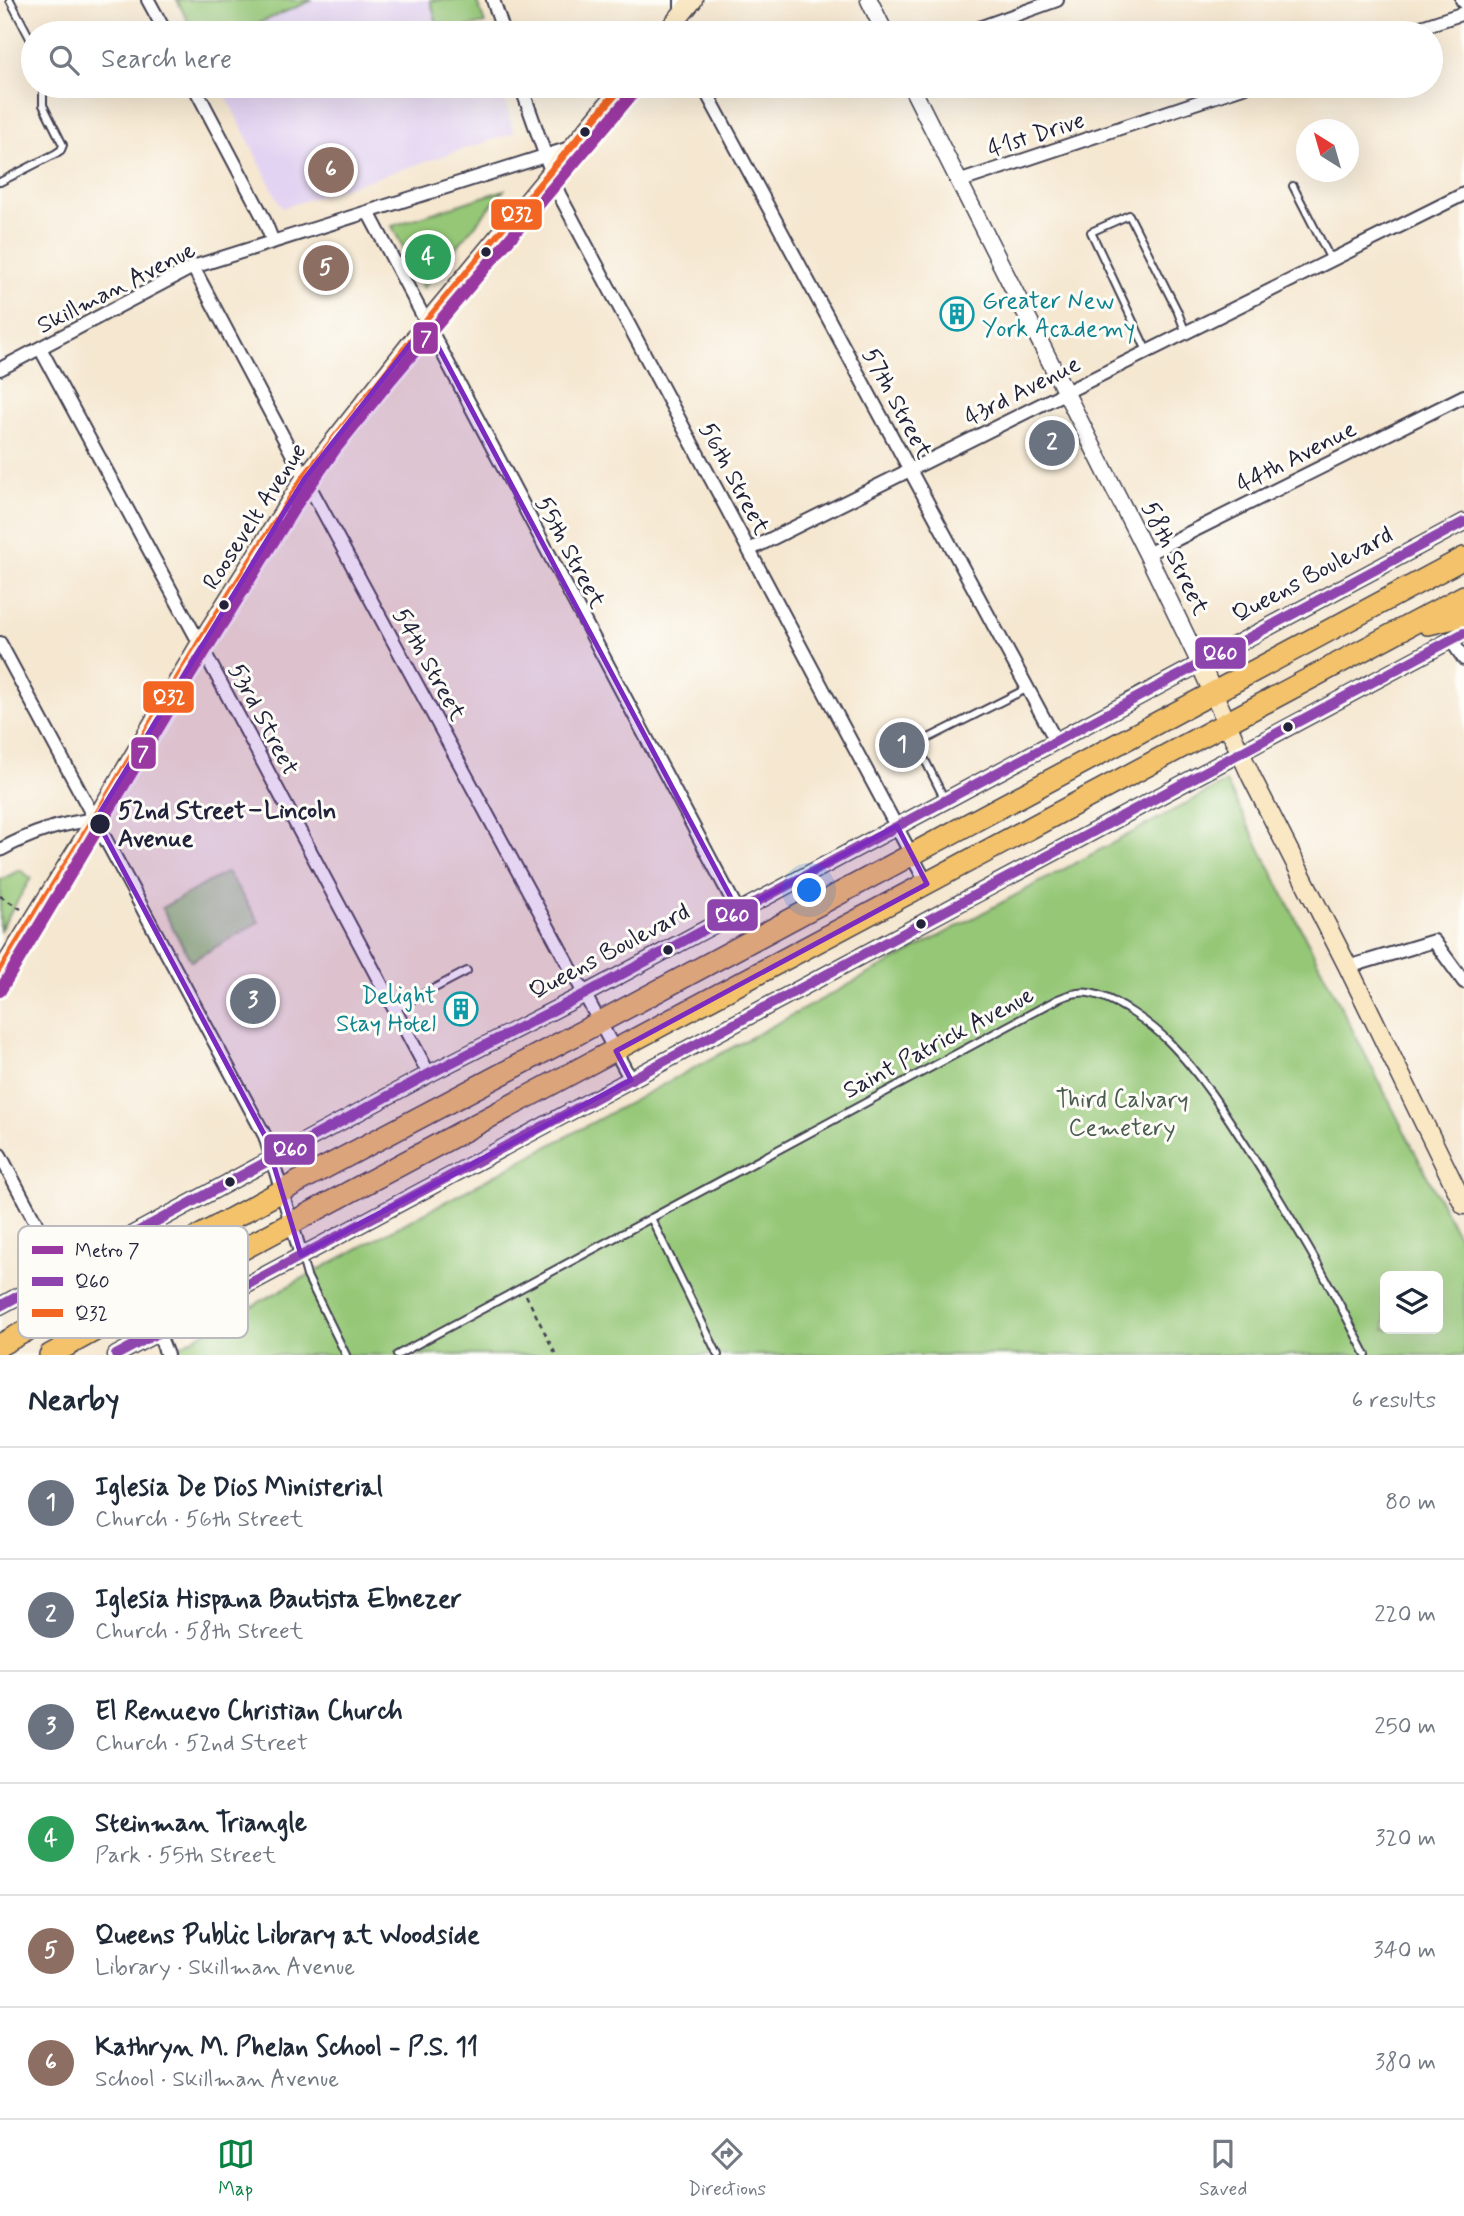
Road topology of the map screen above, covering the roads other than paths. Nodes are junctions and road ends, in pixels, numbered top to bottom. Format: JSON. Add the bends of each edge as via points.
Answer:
{"nodes":[{"id":1,"x":10,"y":0,"type":"edge"},
{"id":2,"x":148,"y":0,"type":"edge"},
{"id":3,"x":493,"y":0,"type":"edge"},
{"id":4,"x":693,"y":0,"type":"edge"},
{"id":5,"x":869,"y":0,"type":"edge"},
{"id":6,"x":1057,"y":0,"type":"edge"},
{"id":7,"x":1464,"y":13,"type":"edge"},
{"id":8,"x":681,"y":16,"type":"edge"},
{"id":9,"x":21,"y":21,"type":"edge"},
{"id":10,"x":159,"y":21,"type":"edge"},
{"id":11,"x":500,"y":21,"type":"edge"},
{"id":12,"x":879,"y":21,"type":"edge"},
{"id":13,"x":998,"y":21,"type":"edge"},
{"id":14,"x":1440,"y":21,"type":"edge"},
{"id":15,"x":43,"y":98,"type":"edge"},
{"id":16,"x":200,"y":98,"type":"edge"},
{"id":17,"x":525,"y":98,"type":"edge"},
{"id":18,"x":613,"y":98,"type":"edge"},
{"id":19,"x":710,"y":98,"type":"edge"},
{"id":20,"x":917,"y":98,"type":"edge"},
{"id":21,"x":1209,"y":98,"type":"edge"},
{"id":22,"x":547,"y":165,"type":"junction"},
{"id":23,"x":0,"y":182,"type":"edge"},
{"id":24,"x":958,"y":182,"type":"junction"},
{"id":25,"x":1293,"y":186,"type":"dead end"},
{"id":26,"x":1464,"y":194,"type":"edge"},
{"id":27,"x":368,"y":212,"type":"junction"},
{"id":28,"x":273,"y":242,"type":"junction"},
{"id":29,"x":1331,"y":260,"type":"junction"},
{"id":30,"x":193,"y":267,"type":"junction"},
{"id":31,"x":426,"y":324,"type":"junction"},
{"id":32,"x":1186,"y":333,"type":"junction"},
{"id":33,"x":40,"y":348,"type":"junction"},
{"id":34,"x":1147,"y":351,"type":"junction"},
{"id":35,"x":0,"y":369,"type":"edge"},
{"id":36,"x":1066,"y":391,"type":"junction"},
{"id":37,"x":1464,"y":396,"type":"edge"},
{"id":38,"x":911,"y":470,"type":"junction"},
{"id":39,"x":305,"y":478,"type":"junction"},
{"id":40,"x":1464,"y":522,"type":"edge"},
{"id":41,"x":749,"y":550,"type":"junction"},
{"id":42,"x":1147,"y":554,"type":"junction"},
{"id":43,"x":1464,"y":558,"type":"edge"},
{"id":44,"x":1464,"y":596,"type":"edge"},
{"id":45,"x":1464,"y":613,"type":"edge"},
{"id":46,"x":1399,"y":631,"type":"junction"},
{"id":47,"x":1457,"y":637,"type":"edge"},
{"id":48,"x":0,"y":643,"type":"edge"},
{"id":49,"x":200,"y":644,"type":"junction"},
{"id":50,"x":1464,"y":659,"type":"edge"},
{"id":51,"x":1200,"y":664,"type":"junction"},
{"id":52,"x":1028,"y":688,"type":"junction"},
{"id":53,"x":1213,"y":692,"type":"junction"},
{"id":54,"x":1227,"y":723,"type":"junction"},
{"id":55,"x":1056,"y":741,"type":"junction"},
{"id":56,"x":1241,"y":753,"type":"junction"},
{"id":57,"x":946,"y":800,"type":"junction"},
{"id":58,"x":96,"y":820,"type":"junction"},
{"id":59,"x":897,"y":827,"type":"junction"},
{"id":60,"x":0,"y":850,"type":"edge"},
{"id":61,"x":912,"y":855,"type":"junction"},
{"id":62,"x":927,"y":884,"type":"junction"},
{"id":63,"x":738,"y":911,"type":"junction"},
{"id":64,"x":1348,"y":967,"type":"junction"},
{"id":65,"x":467,"y":971,"type":"dead end"},
{"id":66,"x":0,"y":974,"type":"edge"},
{"id":67,"x":1464,"y":982,"type":"edge"},
{"id":68,"x":585,"y":994,"type":"junction"},
{"id":69,"x":395,"y":1009,"type":"junction"},
{"id":70,"x":600,"y":1022,"type":"junction"},
{"id":71,"x":616,"y":1051,"type":"junction"},
{"id":72,"x":429,"y":1074,"type":"junction"},
{"id":73,"x":631,"y":1080,"type":"junction"},
{"id":74,"x":0,"y":1155,"type":"edge"},
{"id":75,"x":273,"y":1159,"type":"junction"},
{"id":76,"x":282,"y":1191,"type":"junction"},
{"id":77,"x":1464,"y":1205,"type":"edge"},
{"id":78,"x":651,"y":1219,"type":"junction"},
{"id":79,"x":292,"y":1223,"type":"junction"},
{"id":80,"x":38,"y":1226,"type":"edge"},
{"id":81,"x":148,"y":1226,"type":"edge"},
{"id":82,"x":218,"y":1226,"type":"edge"},
{"id":83,"x":248,"y":1247,"type":"edge"},
{"id":84,"x":301,"y":1255,"type":"junction"},
{"id":85,"x":248,"y":1284,"type":"edge"},
{"id":86,"x":18,"y":1296,"type":"edge"},
{"id":87,"x":0,"y":1306,"type":"edge"},
{"id":88,"x":18,"y":1335,"type":"edge"},
{"id":89,"x":81,"y":1338,"type":"edge"},
{"id":90,"x":147,"y":1338,"type":"edge"},
{"id":91,"x":160,"y":1338,"type":"edge"},
{"id":92,"x":0,"y":1345,"type":"edge"},
{"id":93,"x":50,"y":1355,"type":"edge"},
{"id":94,"x":116,"y":1355,"type":"edge"},
{"id":95,"x":167,"y":1355,"type":"edge"},
{"id":96,"x":346,"y":1355,"type":"edge"},
{"id":97,"x":397,"y":1355,"type":"edge"},
{"id":98,"x":718,"y":1355,"type":"edge"},
{"id":99,"x":1366,"y":1355,"type":"edge"}],
"edges":[{"from":1,"to":9,"type":"lane"},
{"from":2,"to":10,"type":"street"},
{"from":3,"to":11,"type":"street"},
{"from":4,"to":8,"type":"main road"},
{"from":5,"to":12,"type":"street"},
{"from":6,"to":13,"type":"street"},
{"from":7,"to":14,"type":"street"},
{"from":15,"to":23,"type":"lane","via":[[63,145],[61,150]]},
{"from":16,"to":28,"type":"street"},
{"from":17,"to":22,"type":"street","name":"56th Street"},
{"from":18,"to":22,"type":"main road","name":"Roosevelt Avenue","via":[[573,147]]},
{"from":19,"to":38,"type":"street","name":"57th Street"},
{"from":20,"to":24,"type":"street","name":"58th Street"},
{"from":21,"to":24,"type":"street","name":"41st Drive"},
{"from":22,"to":27,"type":"street","name":"Skillman Avenue"},
{"from":22,"to":31,"type":"main road","name":"Roosevelt Avenue"},
{"from":22,"to":41,"type":"street","name":"56th Street"},
{"from":24,"to":36,"type":"street","name":"58th Street"},
{"from":25,"to":29,"type":"lane"},
{"from":26,"to":29,"type":"street","name":"43rd Avenue"},
{"from":27,"to":28,"type":"street","name":"Skillman Avenue"},
{"from":27,"to":31,"type":"street","name":"55th Street"},
{"from":28,"to":30,"type":"street","name":"Skillman Avenue"},
{"from":29,"to":32,"type":"street","name":"43rd Avenue"},
{"from":30,"to":33,"type":"street","name":"Skillman Avenue"},
{"from":30,"to":39,"type":"street","name":"54th Street"},
{"from":31,"to":39,"type":"main road","name":"Roosevelt Avenue"},
{"from":31,"to":63,"type":"street","name":"55th Street"},
{"from":32,"to":34,"type":"street","name":"43rd Avenue"},
{"from":32,"to":34,"type":"lane","via":[[1129,215],[1091,232]]},
{"from":33,"to":35,"type":"street","name":"Skillman Avenue"},
{"from":33,"to":49,"type":"street","name":"53rd Street"},
{"from":34,"to":36,"type":"street","name":"43rd Avenue"},
{"from":36,"to":38,"type":"street","name":"43rd Avenue"},
{"from":36,"to":42,"type":"street","name":"58th Street"},
{"from":37,"to":42,"type":"street","name":"44th Avenue"},
{"from":38,"to":41,"type":"street","name":"43rd Avenue"},
{"from":38,"to":52,"type":"street","name":"57th Street"},
{"from":39,"to":49,"type":"main road","name":"Roosevelt Avenue"},
{"from":39,"to":68,"type":"street","name":"54th Street"},
{"from":40,"to":51,"type":"street","name":"Queens Boulevard"},
{"from":41,"to":59,"type":"street","name":"56th Street"},
{"from":42,"to":51,"type":"street","name":"58th Street"},
{"from":43,"to":53,"type":"main road"},
{"from":44,"to":46,"type":"main road"},
{"from":45,"to":46,"type":"main road"},
{"from":46,"to":54,"type":"main road"},
{"from":47,"to":50,"type":"street"},
{"from":47,"to":56,"type":"street"},
{"from":48,"to":58,"type":"street"},
{"from":49,"to":58,"type":"main road","name":"Roosevelt Avenue"},
{"from":49,"to":69,"type":"street","name":"53rd Street"},
{"from":51,"to":53,"type":"main road","name":"58th Street"},
{"from":51,"to":55,"type":"street","name":"Queens Boulevard"},
{"from":52,"to":55,"type":"street","name":"57th Street"},
{"from":52,"to":57,"type":"lane","via":[[916,744]]},
{"from":53,"to":54,"type":"main road","name":"58th Street"},
{"from":53,"to":61,"type":"main road"},
{"from":54,"to":56,"type":"main road","name":"58th Street"},
{"from":54,"to":62,"type":"main road"},
{"from":55,"to":57,"type":"street","name":"Queens Boulevard"},
{"from":56,"to":64,"type":"main road","name":"58th Street"},
{"from":56,"to":73,"type":"street"},
{"from":57,"to":59,"type":"street","name":"Queens Boulevard"},
{"from":58,"to":60,"type":"street","via":[[62,824]]},
{"from":58,"to":66,"type":"main road","name":"Roosevelt Avenue"},
{"from":58,"to":75,"type":"street","via":[[265,1136]]},
{"from":59,"to":61,"type":"street","name":"56th Street"},
{"from":59,"to":63,"type":"street","name":"Queens Boulevard"},
{"from":61,"to":62,"type":"street","name":"56th Street"},
{"from":61,"to":70,"type":"main road"},
{"from":62,"to":71,"type":"main road"},
{"from":63,"to":68,"type":"street","name":"Queens Boulevard"},
{"from":64,"to":67,"type":"street","via":[[1434,941]]},
{"from":64,"to":77,"type":"main road","name":"58th Street"},
{"from":65,"to":69,"type":"lane"},
{"from":68,"to":70,"type":"street","name":"54th Street"},
{"from":68,"to":72,"type":"street","name":"Queens Boulevard"},
{"from":69,"to":72,"type":"street","name":"53rd Street"},
{"from":70,"to":71,"type":"street","name":"54th Street"},
{"from":70,"to":76,"type":"main road"},
{"from":71,"to":73,"type":"street","name":"54th Street"},
{"from":71,"to":79,"type":"main road"},
{"from":72,"to":75,"type":"street","name":"Queens Boulevard"},
{"from":73,"to":84,"type":"street"},
{"from":74,"to":80,"type":"street"},
{"from":75,"to":76,"type":"street"},
{"from":75,"to":81,"type":"street","name":"Queens Boulevard"},
{"from":76,"to":79,"type":"street"},
{"from":76,"to":82,"type":"main road"},
{"from":78,"to":97,"type":"lane","name":"Saint Patrick Avenue"},
{"from":78,"to":98,"type":"lane"},
{"from":78,"to":99,"type":"lane","name":"Saint Patrick Avenue","via":[[1058,999],[1089,993],[1113,1002],[1155,1029],[1216,1100],[1291,1218]]},
{"from":79,"to":83,"type":"main road"},
{"from":79,"to":84,"type":"street"},
{"from":84,"to":85,"type":"street"},
{"from":84,"to":96,"type":"lane"},
{"from":86,"to":87,"type":"street","name":"Queens Boulevard"},
{"from":88,"to":92,"type":"main road"},
{"from":89,"to":93,"type":"main road"},
{"from":90,"to":94,"type":"street"},
{"from":91,"to":95,"type":"street"}]}
